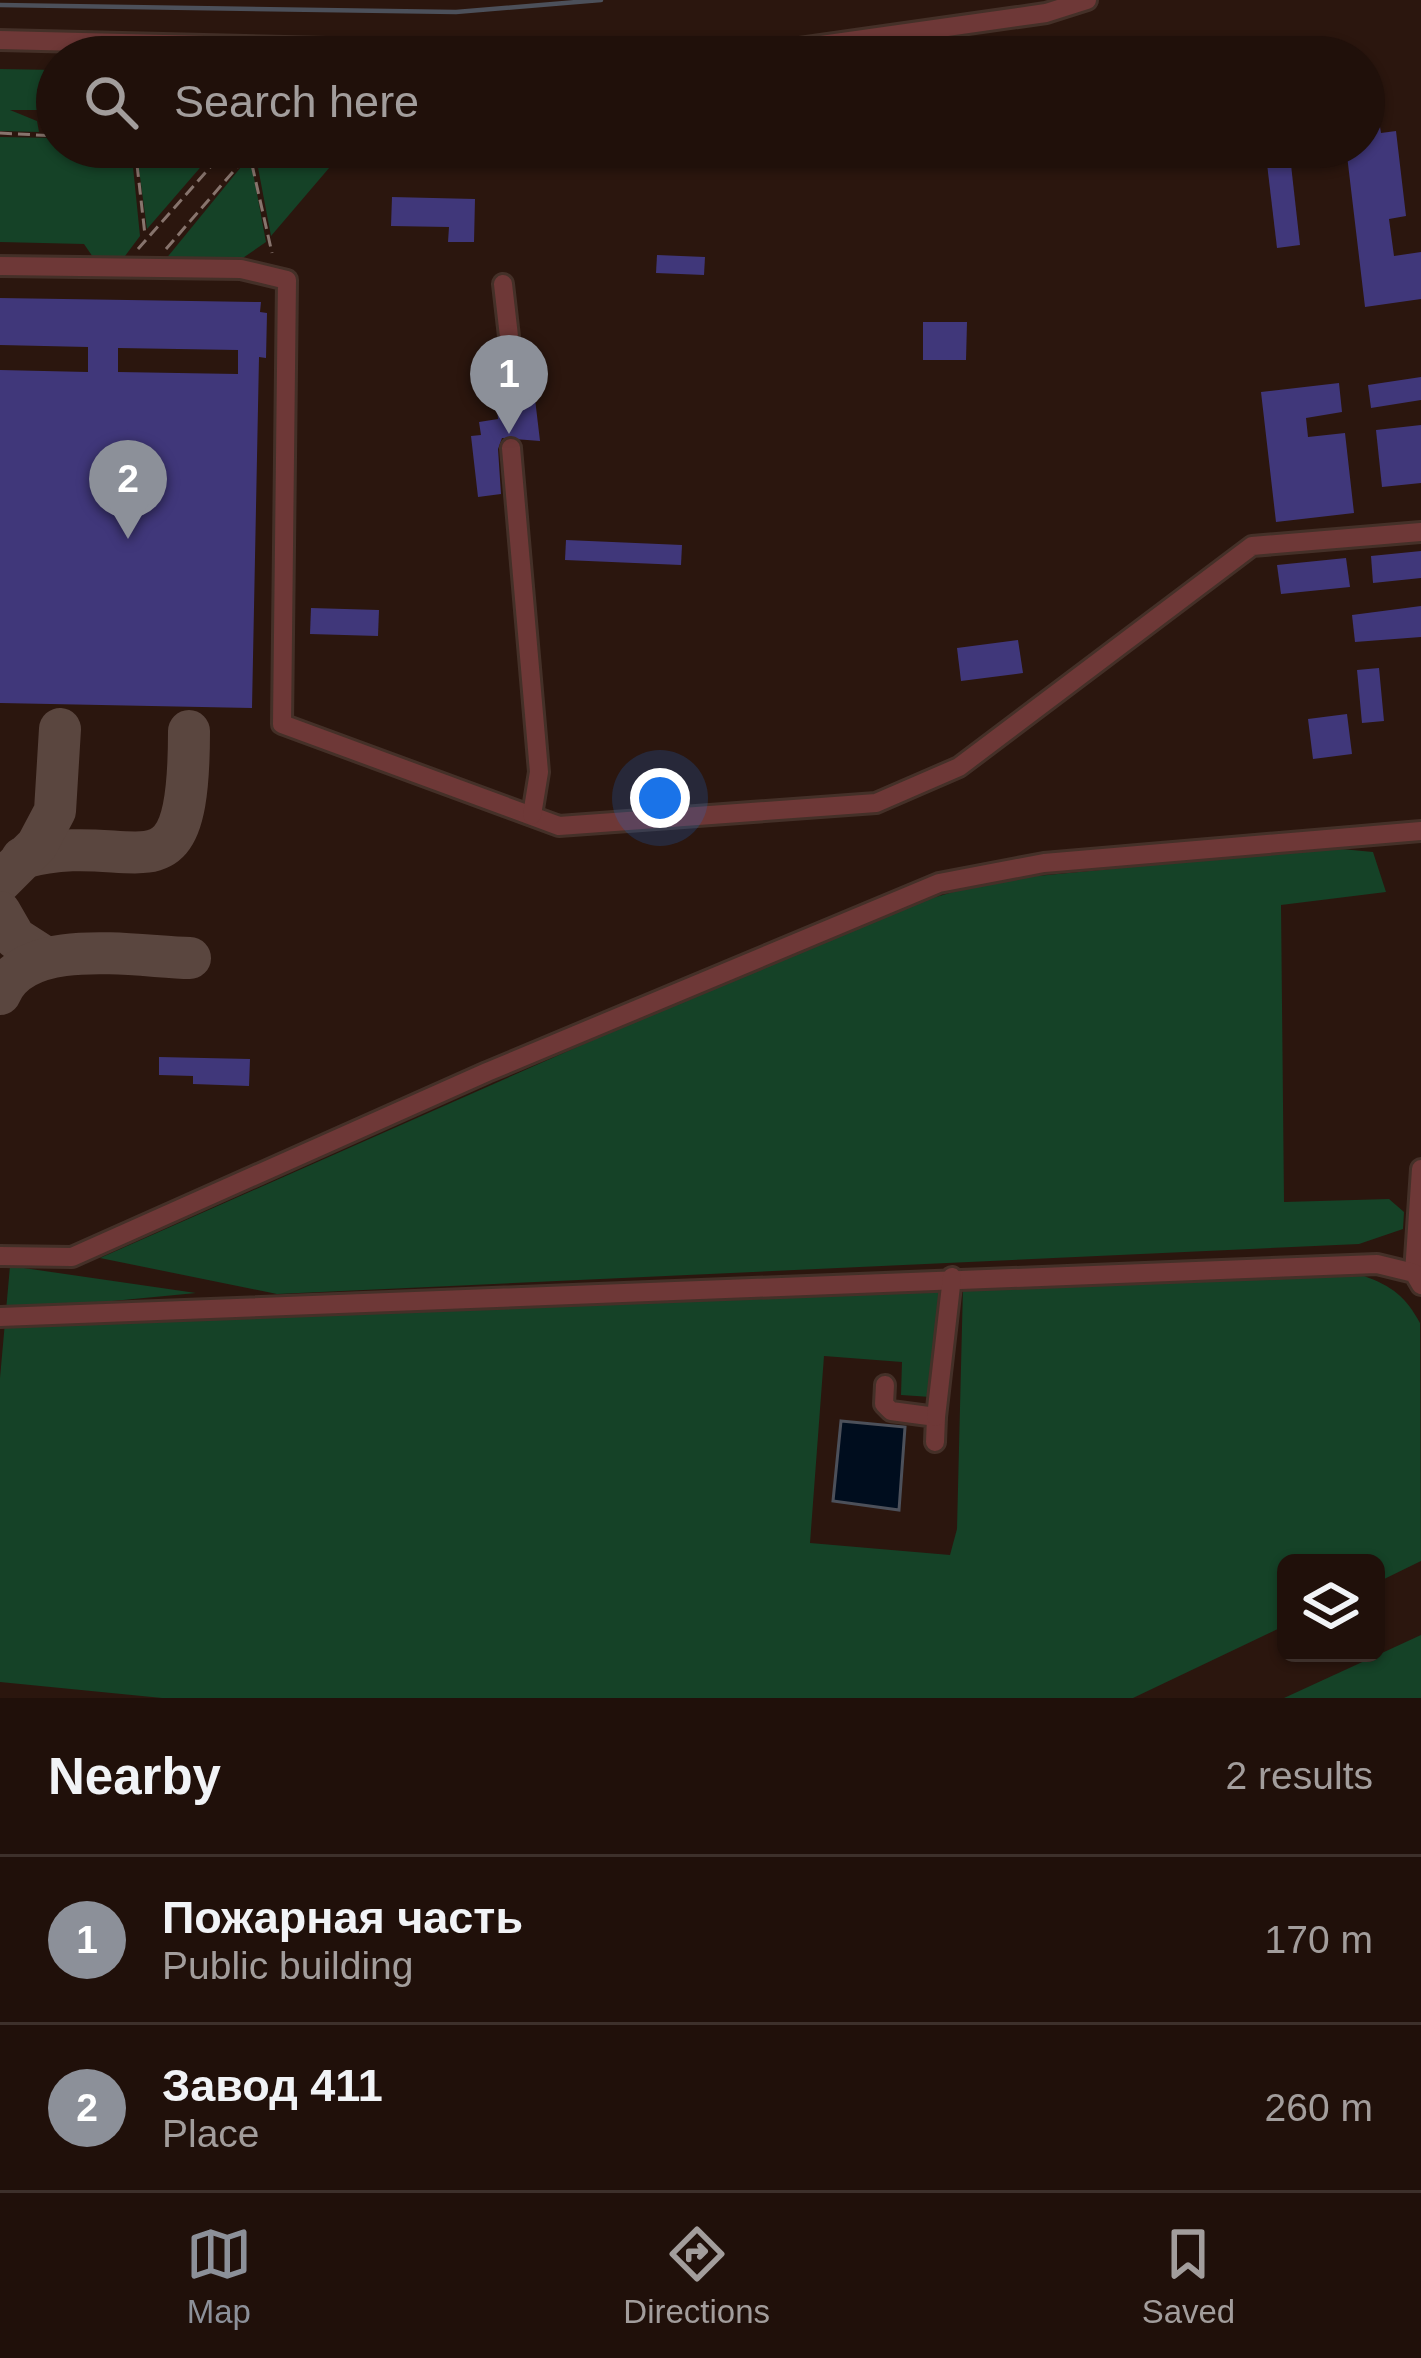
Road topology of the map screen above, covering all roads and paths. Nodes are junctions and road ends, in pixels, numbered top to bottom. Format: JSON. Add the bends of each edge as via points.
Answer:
{"nodes":[{"id":1,"x":1087,"y":0,"type":"edge"},
{"id":2,"x":887,"y":36,"type":"edge"},
{"id":3,"x":0,"y":40,"type":"edge"},
{"id":4,"x":36,"y":41,"type":"edge"},
{"id":5,"x":0,"y":134,"type":"edge"},
{"id":6,"x":36,"y":135,"type":"edge"},
{"id":7,"x":137,"y":168,"type":"edge"},
{"id":8,"x":209,"y":168,"type":"edge"},
{"id":9,"x":234,"y":168,"type":"edge"},
{"id":10,"x":254,"y":168,"type":"edge"},
{"id":11,"x":145,"y":239,"type":"junction"},
{"id":12,"x":272,"y":253,"type":"dead end"},
{"id":13,"x":0,"y":266,"type":"edge"},
{"id":14,"x":124,"y":268,"type":"junction"},
{"id":15,"x":151,"y":268,"type":"junction"},
{"id":16,"x":503,"y":284,"type":"dead end"},
{"id":17,"x":511,"y":354,"type":"dead end"},
{"id":18,"x":511,"y":448,"type":"dead end"},
{"id":19,"x":1421,"y":532,"type":"edge"},
{"id":20,"x":532,"y":814,"type":"junction"},
{"id":21,"x":1421,"y":831,"type":"edge"},
{"id":22,"x":1421,"y":1169,"type":"edge"},
{"id":23,"x":0,"y":1256,"type":"edge"},
{"id":24,"x":952,"y":1277,"type":"junction"},
{"id":25,"x":1418,"y":1279,"type":"edge"},
{"id":26,"x":0,"y":1317,"type":"edge"},
{"id":27,"x":885,"y":1385,"type":"dead end"},
{"id":28,"x":936,"y":1417,"type":"junction"},
{"id":29,"x":935,"y":1442,"type":"dead end"}],
"edges":[{"from":1,"to":2,"type":"street","via":[[1046,14]]},
{"from":3,"to":4,"type":"street"},
{"from":5,"to":6,"type":"path"},
{"from":7,"to":11,"type":"path"},
{"from":8,"to":11,"type":"path"},
{"from":9,"to":15,"type":"path"},
{"from":10,"to":12,"type":"path"},
{"from":11,"to":14,"type":"path"},
{"from":13,"to":14,"type":"street"},
{"from":14,"to":15,"type":"street"},
{"from":15,"to":20,"type":"street","via":[[241,269],[287,280],[282,724]]},
{"from":16,"to":17,"type":"street"},
{"from":18,"to":20,"type":"street","via":[[539,772]]},
{"from":19,"to":20,"type":"street","via":[[1252,546],[959,767],[876,803],[559,826]]},
{"from":21,"to":23,"type":"street","via":[[1044,863],[939,883],[72,1257]]},
{"from":22,"to":25,"type":"street"},
{"from":24,"to":25,"type":"street","via":[[1377,1264]]},
{"from":24,"to":26,"type":"street"},
{"from":24,"to":28,"type":"street"},
{"from":27,"to":28,"type":"street","via":[[891,1411]]},
{"from":28,"to":29,"type":"street"}]}
